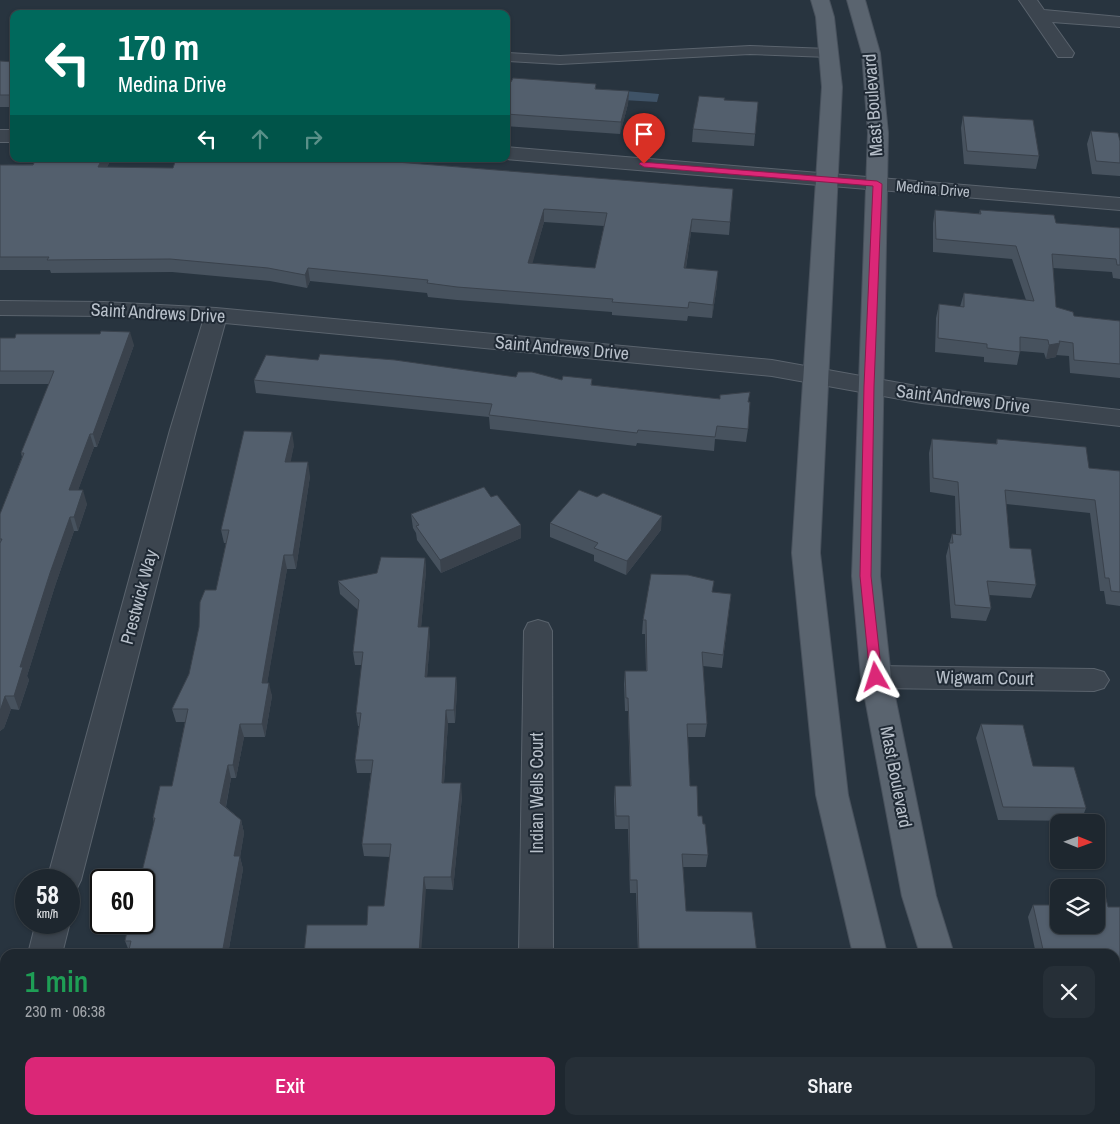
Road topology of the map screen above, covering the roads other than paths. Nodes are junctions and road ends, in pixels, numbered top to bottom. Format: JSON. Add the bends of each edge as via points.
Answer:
{"nodes":[{"id":1,"x":820,"y":0,"type":"edge"},
{"id":2,"x":856,"y":0,"type":"edge"},
{"id":3,"x":1028,"y":0,"type":"edge"},
{"id":4,"x":1039,"y":15,"type":"junction"},
{"id":5,"x":1120,"y":22,"type":"edge"},
{"id":6,"x":829,"y":53,"type":"junction"},
{"id":7,"x":1065,"y":53,"type":"dead end"},
{"id":8,"x":510,"y":57,"type":"edge"},
{"id":9,"x":510,"y":153,"type":"edge"},
{"id":10,"x":828,"y":180,"type":"junction"},
{"id":11,"x":877,"y":184,"type":"junction"},
{"id":12,"x":1120,"y":204,"type":"edge"},
{"id":13,"x":0,"y":308,"type":"edge"},
{"id":14,"x":216,"y":316,"type":"junction"},
{"id":15,"x":817,"y":375,"type":"junction"},
{"id":16,"x":869,"y":386,"type":"junction"},
{"id":17,"x":1120,"y":418,"type":"edge"},
{"id":18,"x":538,"y":631,"type":"dead end"},
{"id":19,"x":876,"y":677,"type":"junction"},
{"id":20,"x":1094,"y":680,"type":"dead end"},
{"id":21,"x":67,"y":869,"type":"edge"},
{"id":22,"x":50,"y":934,"type":"edge"},
{"id":23,"x":46,"y":949,"type":"edge"},
{"id":24,"x":536,"y":949,"type":"edge"},
{"id":25,"x":869,"y":949,"type":"edge"},
{"id":26,"x":935,"y":949,"type":"edge"}],
"edges":[{"from":1,"to":6,"type":"main road"},
{"from":2,"to":11,"type":"main road","name":"Mast Boulevard","via":[[871,53],[878,132]]},
{"from":3,"to":4,"type":"street"},
{"from":4,"to":5,"type":"street"},
{"from":4,"to":7,"type":"street"},
{"from":6,"to":8,"type":"lane","via":[[750,50],[560,60]]},
{"from":6,"to":10,"type":"main road","via":[[832,87]]},
{"from":9,"to":10,"type":"street","name":"Medina Drive"},
{"from":10,"to":11,"type":"street","name":"Medina Drive"},
{"from":10,"to":15,"type":"main road"},
{"from":11,"to":12,"type":"street","name":"Medina Drive"},
{"from":11,"to":16,"type":"main road","name":"Mast Boulevard"},
{"from":13,"to":14,"type":"street","name":"Saint Andrews Drive","via":[[104,308]]},
{"from":14,"to":15,"type":"street","name":"Saint Andrews Drive","via":[[762,367]]},
{"from":14,"to":21,"type":"street","name":"Prestwick Way","via":[[180,439]]},
{"from":15,"to":16,"type":"street","name":"Saint Andrews Drive"},
{"from":15,"to":25,"type":"main road","via":[[806,553],[832,794]]},
{"from":16,"to":17,"type":"street","name":"Saint Andrews Drive"},
{"from":16,"to":19,"type":"main road","name":"Mast Boulevard","via":[[866,576]]},
{"from":18,"to":24,"type":"street","name":"Indian Wells Court"},
{"from":19,"to":20,"type":"street","name":"Wigwam Court"},
{"from":19,"to":26,"type":"main road","name":"Mast Boulevard","via":[[919,896]]},
{"from":22,"to":23,"type":"street"}]}
